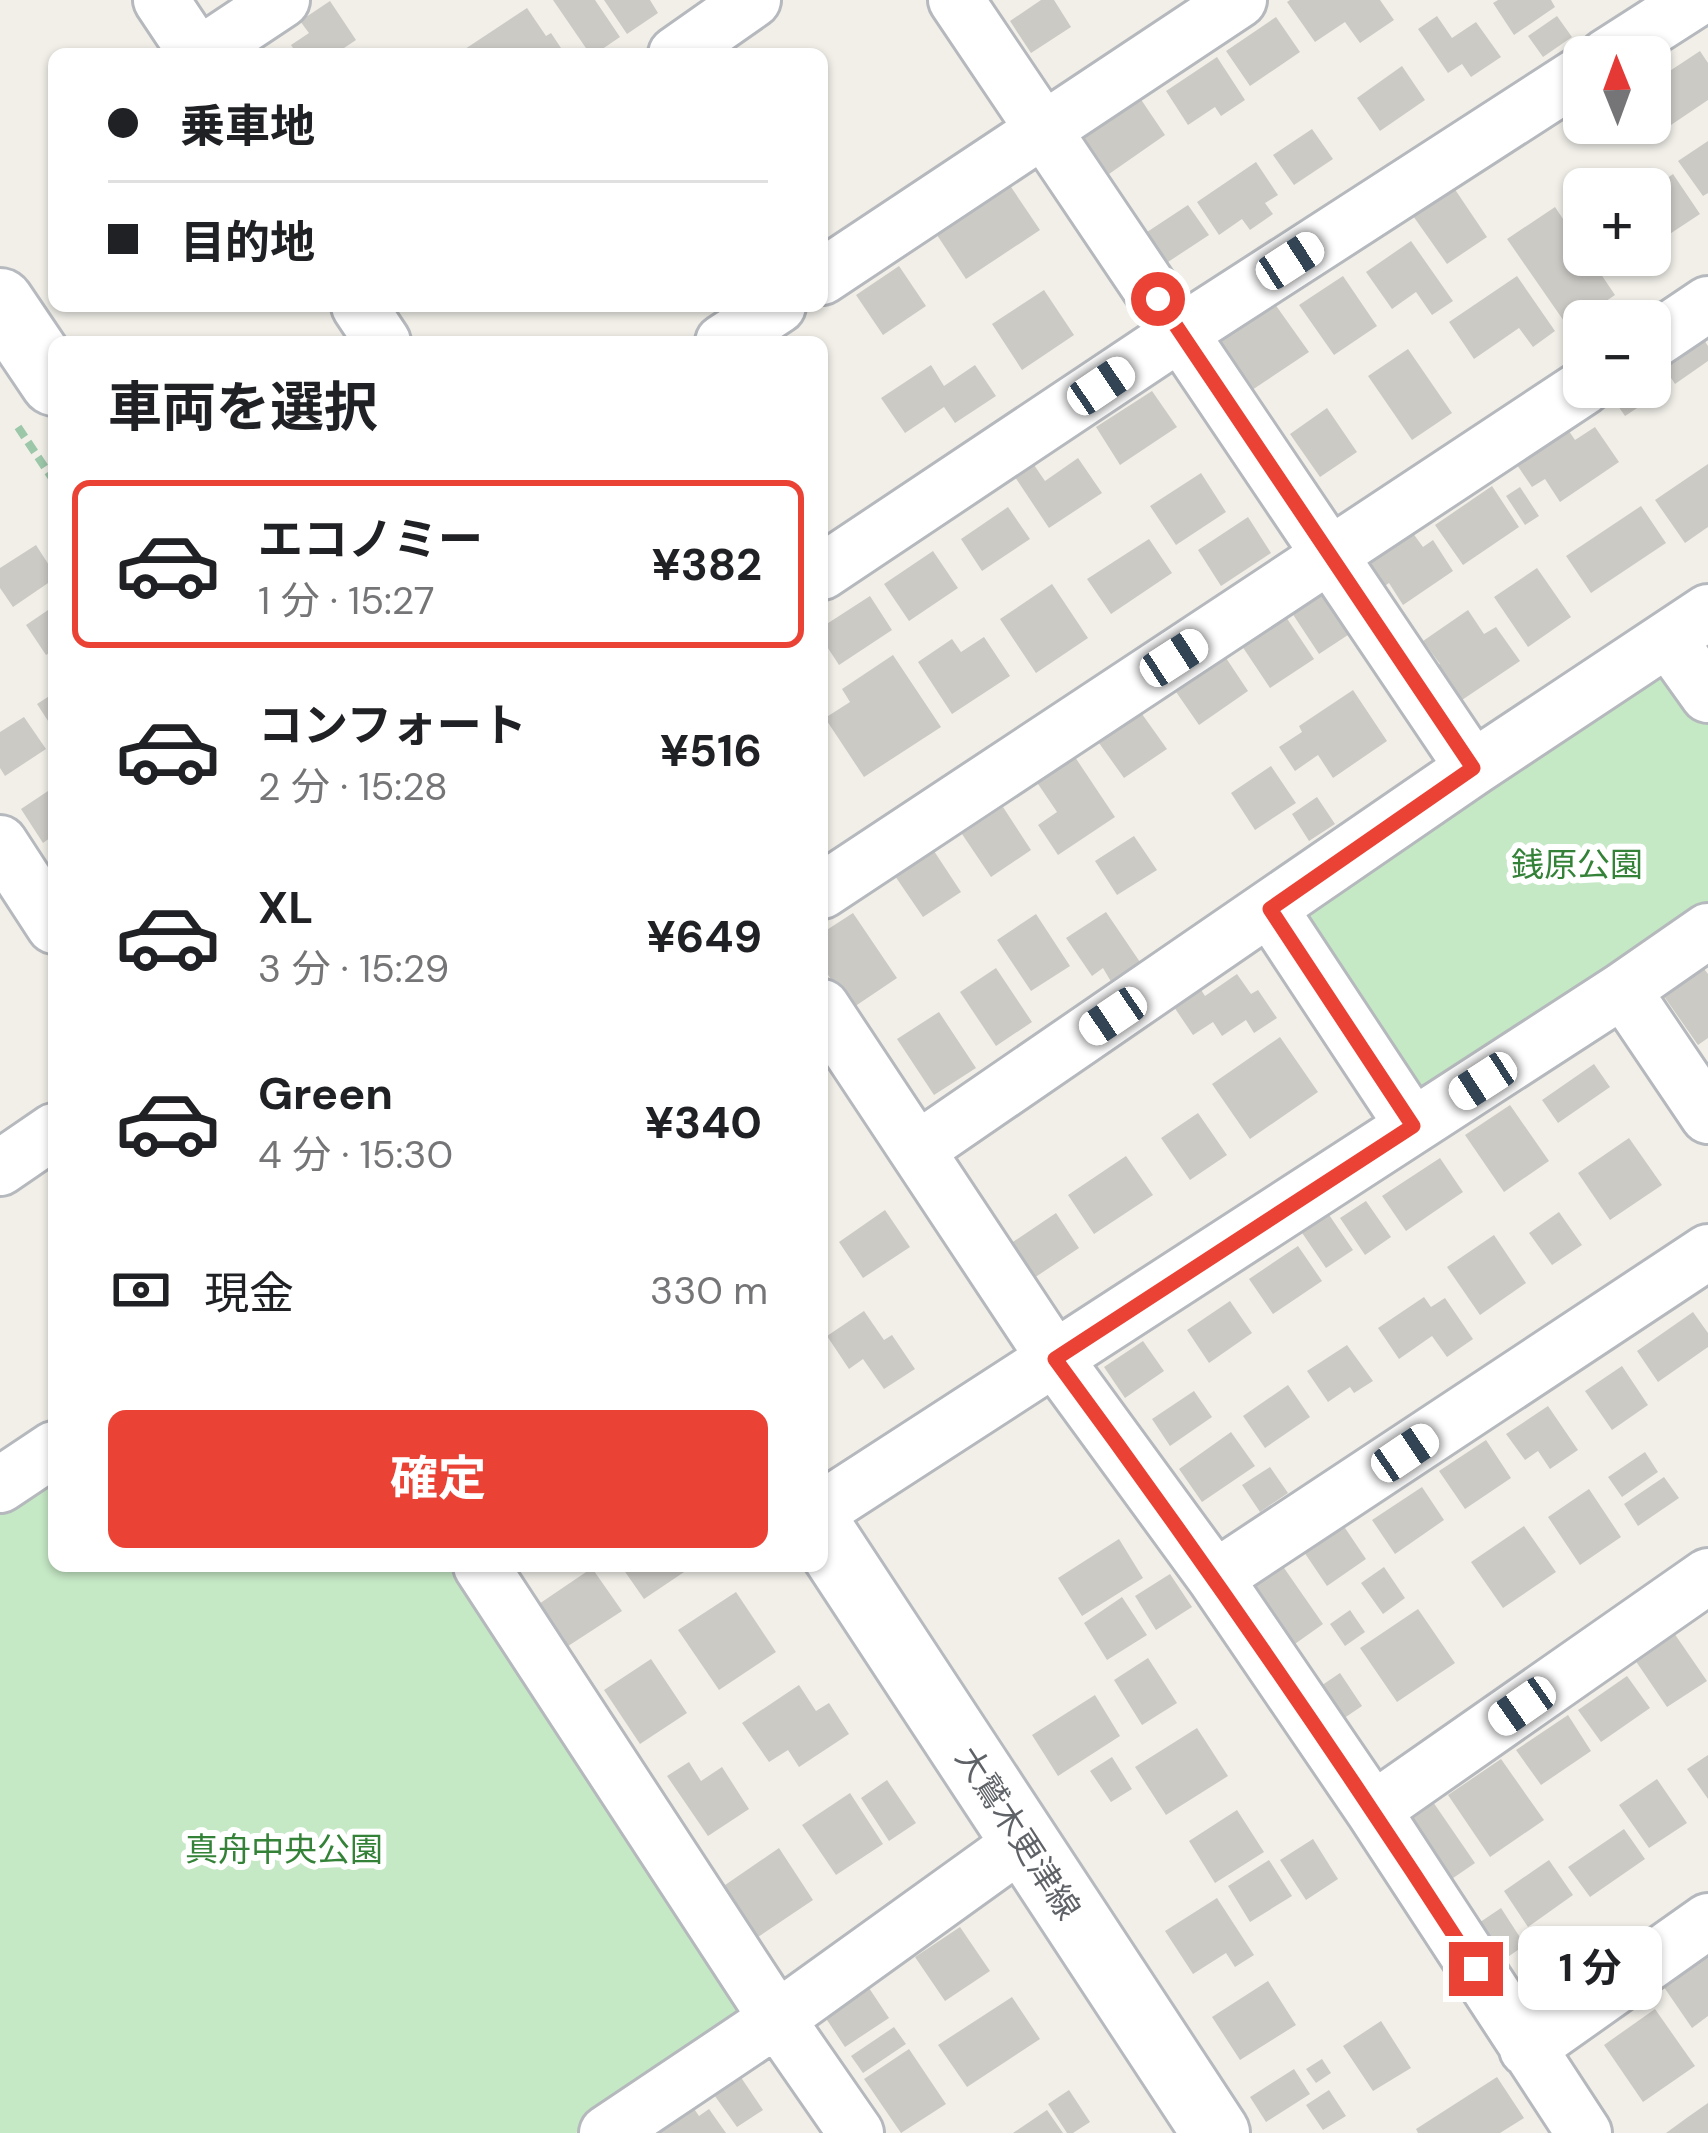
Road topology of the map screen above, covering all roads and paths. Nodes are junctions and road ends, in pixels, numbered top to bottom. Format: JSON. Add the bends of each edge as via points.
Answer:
{"nodes":[{"id":1,"x":161,"y":0,"type":"edge"},
{"id":2,"x":282,"y":0,"type":"edge"},
{"id":3,"x":753,"y":0,"type":"edge"},
{"id":4,"x":956,"y":0,"type":"edge"},
{"id":5,"x":1239,"y":0,"type":"edge"},
{"id":6,"x":1695,"y":0,"type":"edge"},
{"id":7,"x":1639,"y":36,"type":"edge"},
{"id":8,"x":195,"y":48,"type":"edge"},
{"id":9,"x":208,"y":48,"type":"edge"},
{"id":10,"x":685,"y":48,"type":"edge"},
{"id":11,"x":1563,"y":85,"type":"edge"},
{"id":12,"x":1045,"y":131,"type":"junction"},
{"id":13,"x":828,"y":273,"type":"edge"},
{"id":14,"x":0,"y":302,"type":"edge"},
{"id":15,"x":1708,"y":304,"type":"edge"},
{"id":16,"x":769,"y":312,"type":"edge"},
{"id":17,"x":1671,"y":329,"type":"edge"},
{"id":18,"x":1180,"y":332,"type":"junction"},
{"id":19,"x":732,"y":336,"type":"edge"},
{"id":20,"x":32,"y":399,"type":"edge"},
{"id":21,"x":1563,"y":401,"type":"edge"},
{"id":22,"x":48,"y":459,"type":"edge"},
{"id":23,"x":1330,"y":555,"type":"junction"},
{"id":24,"x":828,"y":568,"type":"edge"},
{"id":25,"x":1688,"y":626,"type":"edge"},
{"id":26,"x":1708,"y":695,"type":"edge"},
{"id":27,"x":1473,"y":768,"type":"junction"},
{"id":28,"x":0,"y":843,"type":"edge"},
{"id":29,"x":828,"y":887,"type":"edge"},
{"id":30,"x":1270,"y":909,"type":"junction"},
{"id":31,"x":48,"y":917,"type":"edge"},
{"id":32,"x":1708,"y":931,"type":"edge"},
{"id":33,"x":1623,"y":990,"type":"junction"},
{"id":34,"x":828,"y":1016,"type":"edge"},
{"id":35,"x":1708,"y":1116,"type":"edge"},
{"id":36,"x":1413,"y":1126,"type":"junction"},
{"id":37,"x":48,"y":1135,"type":"edge"},
{"id":38,"x":917,"y":1150,"type":"junction"},
{"id":39,"x":0,"y":1168,"type":"edge"},
{"id":40,"x":1708,"y":1252,"type":"edge"},
{"id":41,"x":1055,"y":1359,"type":"junction"},
{"id":42,"x":48,"y":1453,"type":"edge"},
{"id":43,"x":0,"y":1485,"type":"edge"},
{"id":44,"x":828,"y":1505,"type":"edge"},
{"id":45,"x":828,"y":1542,"type":"edge"},
{"id":46,"x":485,"y":1572,"type":"edge"},
{"id":47,"x":1708,"y":1576,"type":"edge"},
{"id":48,"x":1215,"y":1578,"type":"junction"},
{"id":49,"x":1373,"y":1810,"type":"junction"},
{"id":50,"x":1023,"y":1842,"type":"junction"},
{"id":51,"x":1708,"y":1921,"type":"edge"},
{"id":52,"x":777,"y":2019,"type":"junction"},
{"id":53,"x":1528,"y":2049,"type":"junction"},
{"id":54,"x":607,"y":2133,"type":"edge"},
{"id":55,"x":856,"y":2133,"type":"edge"},
{"id":56,"x":1216,"y":2133,"type":"edge"},
{"id":57,"x":1584,"y":2133,"type":"edge"}],
"edges":[{"from":1,"to":8,"type":"street"},
{"from":2,"to":9,"type":"street"},
{"from":3,"to":10,"type":"street"},
{"from":4,"to":12,"type":"street"},
{"from":5,"to":12,"type":"street"},
{"from":6,"to":7,"type":"street"},
{"from":11,"to":18,"type":"street"},
{"from":12,"to":13,"type":"street"},
{"from":12,"to":18,"type":"street"},
{"from":14,"to":20,"type":"main road"},
{"from":15,"to":17,"type":"street"},
{"from":16,"to":19,"type":"street"},
{"from":18,"to":23,"type":"street"},
{"from":18,"to":24,"type":"street"},
{"from":20,"to":22,"type":"path"},
{"from":21,"to":23,"type":"street"},
{"from":23,"to":27,"type":"street"},
{"from":23,"to":29,"type":"street"},
{"from":25,"to":26,"type":"street"},
{"from":25,"to":27,"type":"street"},
{"from":27,"to":30,"type":"street"},
{"from":28,"to":31,"type":"street"},
{"from":30,"to":36,"type":"street"},
{"from":30,"to":38,"type":"street"},
{"from":32,"to":33,"type":"street"},
{"from":33,"to":35,"type":"street"},
{"from":33,"to":36,"type":"street"},
{"from":34,"to":38,"type":"street"},
{"from":36,"to":41,"type":"street"},
{"from":37,"to":39,"type":"street"},
{"from":38,"to":41,"type":"street"},
{"from":40,"to":48,"type":"street"},
{"from":41,"to":44,"type":"street"},
{"from":41,"to":48,"type":"street"},
{"from":42,"to":43,"type":"street"},
{"from":45,"to":50,"type":"main road","name":"大鷲木更津線"},
{"from":46,"to":52,"type":"street"},
{"from":47,"to":49,"type":"street"},
{"from":48,"to":49,"type":"street"},
{"from":49,"to":53,"type":"street"},
{"from":50,"to":52,"type":"street"},
{"from":50,"to":56,"type":"main road","name":"大鷲木更津線"},
{"from":51,"to":53,"type":"street"},
{"from":52,"to":54,"type":"street"},
{"from":52,"to":55,"type":"street"},
{"from":53,"to":57,"type":"street"}]}
